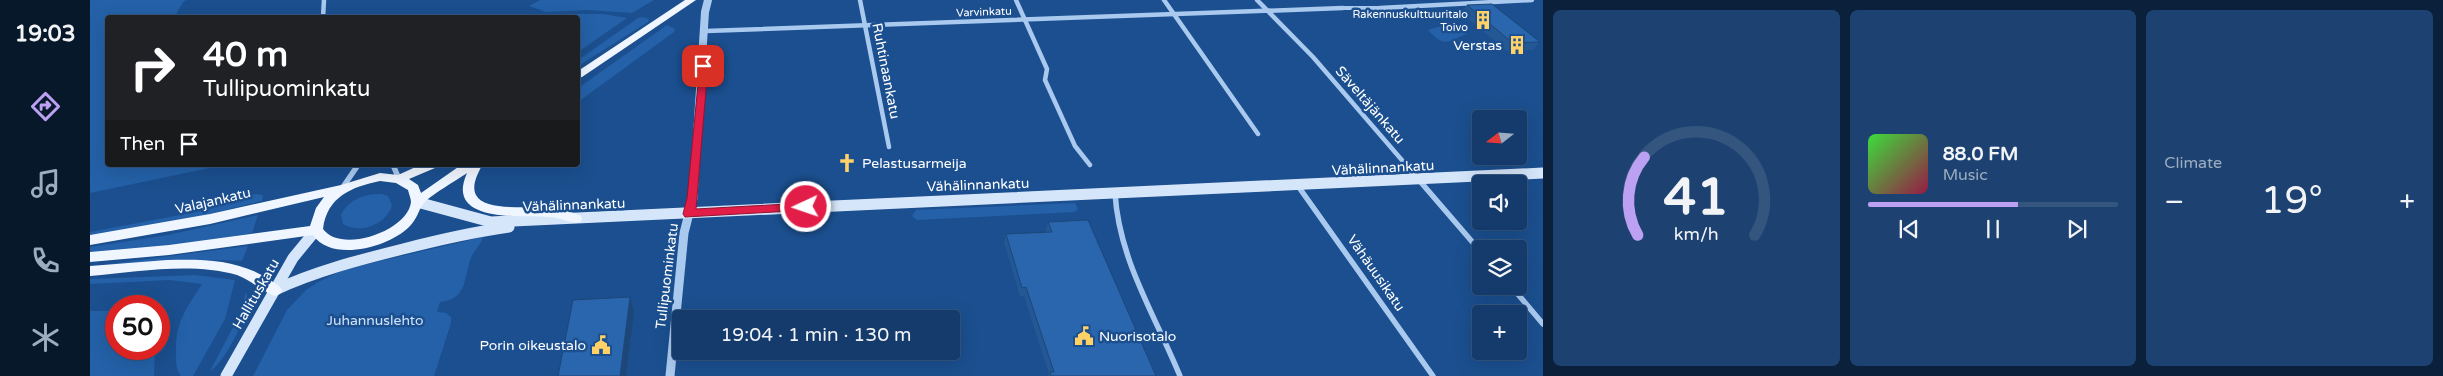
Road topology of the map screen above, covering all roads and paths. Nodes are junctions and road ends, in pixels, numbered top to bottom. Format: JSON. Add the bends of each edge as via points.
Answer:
{"nodes":[{"id":1,"x":324,"y":0,"type":"edge"},
{"id":2,"x":691,"y":0,"type":"edge"},
{"id":3,"x":708,"y":0,"type":"edge"},
{"id":4,"x":860,"y":0,"type":"edge"},
{"id":5,"x":1016,"y":0,"type":"edge"},
{"id":6,"x":1164,"y":0,"type":"edge"},
{"id":7,"x":1257,"y":0,"type":"edge"},
{"id":8,"x":1532,"y":0,"type":"edge"},
{"id":9,"x":1487,"y":1,"type":"edge"},
{"id":10,"x":1343,"y":8,"type":"joint"},
{"id":11,"x":1380,"y":8,"type":"joint"},
{"id":12,"x":1267,"y":10,"type":"junction"},
{"id":13,"x":1499,"y":10,"type":"edge"},
{"id":14,"x":1174,"y":14,"type":"junction"},
{"id":15,"x":322,"y":15,"type":"edge"},
{"id":16,"x":1025,"y":20,"type":"junction"},
{"id":17,"x":865,"y":25,"type":"junction"},
{"id":18,"x":706,"y":31,"type":"junction"},
{"id":19,"x":591,"y":68,"type":"junction"},
{"id":20,"x":580,"y":74,"type":"edge"},
{"id":21,"x":580,"y":78,"type":"edge"},
{"id":22,"x":1258,"y":134,"type":"dead end"},
{"id":23,"x":889,"y":147,"type":"dead end"},
{"id":24,"x":1090,"y":165,"type":"dead end"},
{"id":25,"x":357,"y":167,"type":"edge"},
{"id":26,"x":394,"y":167,"type":"edge"},
{"id":27,"x":426,"y":167,"type":"edge"},
{"id":28,"x":466,"y":167,"type":"edge"},
{"id":29,"x":475,"y":167,"type":"edge"},
{"id":30,"x":1543,"y":173,"type":"edge"},
{"id":31,"x":399,"y":179,"type":"junction"},
{"id":32,"x":1418,"y":180,"type":"junction"},
{"id":33,"x":1298,"y":186,"type":"junction"},
{"id":34,"x":342,"y":188,"type":"junction"},
{"id":35,"x":1115,"y":193,"type":"junction"},
{"id":36,"x":417,"y":202,"type":"junction"},
{"id":37,"x":689,"y":214,"type":"junction"},
{"id":38,"x":576,"y":218,"type":"junction"},
{"id":39,"x":316,"y":230,"type":"junction"},
{"id":40,"x":90,"y":240,"type":"edge"},
{"id":41,"x":1472,"y":242,"type":"edge"},
{"id":42,"x":90,"y":257,"type":"edge"},
{"id":43,"x":90,"y":271,"type":"edge"},
{"id":44,"x":275,"y":290,"type":"junction"},
{"id":45,"x":1519,"y":295,"type":"edge"},
{"id":46,"x":1543,"y":324,"type":"edge"},
{"id":47,"x":226,"y":376,"type":"edge"},
{"id":48,"x":670,"y":376,"type":"edge"},
{"id":49,"x":1180,"y":376,"type":"edge"},
{"id":50,"x":1433,"y":376,"type":"edge"}],
"edges":[{"from":1,"to":15,"type":"street"},
{"from":2,"to":19,"type":"main road"},
{"from":3,"to":18,"type":"street","name":"Tullipuominkatu"},
{"from":4,"to":17,"type":"street","name":"Ruhtinaankatu"},
{"from":5,"to":16,"type":"street"},
{"from":6,"to":14,"type":"street"},
{"from":7,"to":12,"type":"street","name":"Säveltäjänkatu"},
{"from":8,"to":9,"type":"street","name":"Varvinkatu"},
{"from":9,"to":11,"type":"street","name":"Varvinkatu"},
{"from":9,"to":13,"type":"street"},
{"from":10,"to":11,"type":"street","name":"Varvinkatu"},
{"from":10,"to":12,"type":"street","name":"Varvinkatu"},
{"from":12,"to":14,"type":"street","name":"Varvinkatu"},
{"from":12,"to":32,"type":"street","name":"Säveltäjänkatu","via":[[1313,57]]},
{"from":14,"to":16,"type":"street","name":"Varvinkatu"},
{"from":14,"to":22,"type":"street"},
{"from":16,"to":17,"type":"street","name":"Varvinkatu"},
{"from":16,"to":24,"type":"street","via":[[1047,69],[1045,80],[1074,146]]},
{"from":17,"to":18,"type":"street","name":"Varvinkatu"},
{"from":17,"to":23,"type":"street","name":"Ruhtinaankatu"},
{"from":18,"to":37,"type":"street","name":"Tullipuominkatu"},
{"from":19,"to":20,"type":"main road"},
{"from":19,"to":21,"type":"main road"},
{"from":25,"to":34,"type":"street"},
{"from":26,"to":31,"type":"street"},
{"from":27,"to":31,"type":"main road"},
{"from":28,"to":36,"type":"main road"},
{"from":29,"to":38,"type":"main road","via":[[467,187],[468,194],[482,206],[506,213],[552,212]]},
{"from":30,"to":32,"type":"main road","name":"Vähälinnankatu"},
{"from":31,"to":34,"type":"main road","via":[[369,179]]},
{"from":31,"to":36,"type":"main road","via":[[414,188]]},
{"from":32,"to":33,"type":"main road","name":"Vähälinnankatu"},
{"from":32,"to":41,"type":"street","name":"Säveltäjänkatu"},
{"from":33,"to":35,"type":"main road","name":"Vähälinnankatu"},
{"from":33,"to":50,"type":"street","name":"Vähäuusikatu"},
{"from":34,"to":39,"type":"main road","via":[[321,209],[316,218]]},
{"from":34,"to":40,"type":"main road","name":"Valajankatu","via":[[210,219]]},
{"from":35,"to":37,"type":"main road","name":"Vähälinnankatu"},
{"from":35,"to":49,"type":"street","via":[[1118,225],[1126,255]]},
{"from":36,"to":38,"type":"main road","name":"Vähälinnankatu","via":[[491,222]]},
{"from":36,"to":39,"type":"main road","via":[[406,222],[372,242],[344,246],[332,244]]},
{"from":37,"to":38,"type":"main road","name":"Vähälinnankatu"},
{"from":37,"to":48,"type":"street","name":"Tullipuominkatu","via":[[684,233]]},
{"from":38,"to":44,"type":"main road","via":[[549,226],[470,232],[334,267],[304,276]]},
{"from":39,"to":42,"type":"main road"},
{"from":39,"to":44,"type":"main road","name":"Hallituskatu","via":[[304,242]]},
{"from":43,"to":44,"type":"main road","via":[[220,266],[242,271]]},
{"from":44,"to":47,"type":"main road","name":"Hallituskatu"},
{"from":45,"to":46,"type":"street"}]}
